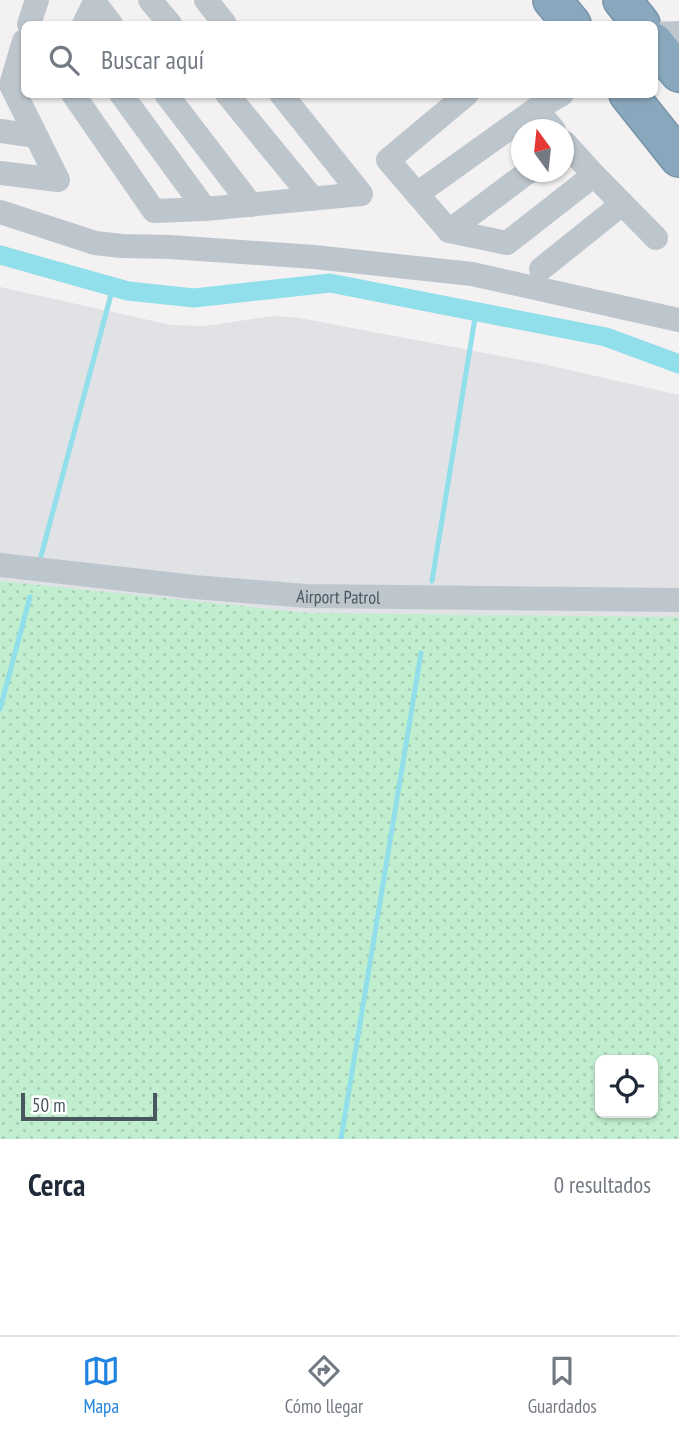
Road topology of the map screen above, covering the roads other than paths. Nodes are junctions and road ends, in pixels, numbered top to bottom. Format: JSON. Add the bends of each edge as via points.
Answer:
{"nodes":[{"id":1,"x":37,"y":0,"type":"edge"},
{"id":2,"x":150,"y":0,"type":"edge"},
{"id":3,"x":206,"y":0,"type":"edge"},
{"id":4,"x":622,"y":0,"type":"edge"},
{"id":5,"x":92,"y":9,"type":"edge"},
{"id":6,"x":30,"y":21,"type":"edge"},
{"id":7,"x":107,"y":21,"type":"edge"},
{"id":8,"x":168,"y":21,"type":"edge"},
{"id":9,"x":223,"y":21,"type":"edge"},
{"id":10,"x":639,"y":21,"type":"edge"},
{"id":11,"x":679,"y":33,"type":"edge"},
{"id":12,"x":658,"y":34,"type":"edge"},
{"id":13,"x":658,"y":47,"type":"edge"},
{"id":14,"x":21,"y":48,"type":"edge"},
{"id":15,"x":679,"y":73,"type":"edge"},
{"id":16,"x":6,"y":84,"type":"edge"},
{"id":17,"x":76,"y":98,"type":"edge"},
{"id":18,"x":124,"y":98,"type":"edge"},
{"id":19,"x":169,"y":98,"type":"edge"},
{"id":20,"x":231,"y":98,"type":"edge"},
{"id":21,"x":284,"y":98,"type":"edge"},
{"id":22,"x":462,"y":98,"type":"edge"},
{"id":23,"x":555,"y":98,"type":"edge"},
{"id":24,"x":631,"y":98,"type":"edge"},
{"id":25,"x":536,"y":109,"type":"junction"},
{"id":26,"x":544,"y":119,"type":"edge"},
{"id":27,"x":0,"y":131,"type":"edge"},
{"id":28,"x":36,"y":136,"type":"junction"},
{"id":29,"x":574,"y":154,"type":"edge"},
{"id":30,"x":679,"y":158,"type":"edge"},
{"id":31,"x":0,"y":173,"type":"edge"},
{"id":32,"x":594,"y":175,"type":"junction"},
{"id":33,"x":514,"y":182,"type":"edge"},
{"id":34,"x":417,"y":194,"type":"junction"},
{"id":35,"x":313,"y":199,"type":"junction"},
{"id":36,"x":622,"y":204,"type":"junction"},
{"id":37,"x":251,"y":205,"type":"junction"},
{"id":38,"x":205,"y":209,"type":"junction"},
{"id":39,"x":0,"y":212,"type":"edge"},
{"id":40,"x":449,"y":230,"type":"junction"},
{"id":41,"x":656,"y":238,"type":"dead end"},
{"id":42,"x":541,"y":269,"type":"dead end"},
{"id":43,"x":679,"y":320,"type":"edge"},
{"id":44,"x":0,"y":565,"type":"edge"},
{"id":45,"x":679,"y":600,"type":"edge"}],
"edges":[{"from":1,"to":6,"type":"street"},
{"from":2,"to":8,"type":"street"},
{"from":3,"to":9,"type":"street"},
{"from":4,"to":10,"type":"highway"},
{"from":5,"to":7,"type":"street"},
{"from":11,"to":12,"type":"street"},
{"from":13,"to":15,"type":"highway"},
{"from":14,"to":16,"type":"street"},
{"from":16,"to":28,"type":"street"},
{"from":17,"to":38,"type":"street","via":[[154,211]]},
{"from":18,"to":38,"type":"street"},
{"from":19,"to":37,"type":"street"},
{"from":20,"to":35,"type":"street"},
{"from":21,"to":35,"type":"street","via":[[361,194]]},
{"from":22,"to":34,"type":"street","via":[[388,160]]},
{"from":23,"to":25,"type":"street"},
{"from":24,"to":30,"type":"highway"},
{"from":25,"to":26,"type":"street"},
{"from":25,"to":34,"type":"street"},
{"from":27,"to":28,"type":"street"},
{"from":28,"to":31,"type":"street","via":[[58,180]]},
{"from":29,"to":32,"type":"street"},
{"from":32,"to":36,"type":"street"},
{"from":32,"to":40,"type":"street","via":[[507,243]]},
{"from":33,"to":40,"type":"street"},
{"from":34,"to":40,"type":"street"},
{"from":35,"to":37,"type":"street"},
{"from":36,"to":41,"type":"street"},
{"from":36,"to":42,"type":"street"},
{"from":37,"to":38,"type":"street"},
{"from":39,"to":43,"type":"street","via":[[95,243],[314,257],[472,274]]},
{"from":44,"to":45,"type":"street","name":"Airport Patrol","via":[[306,596]]}]}
